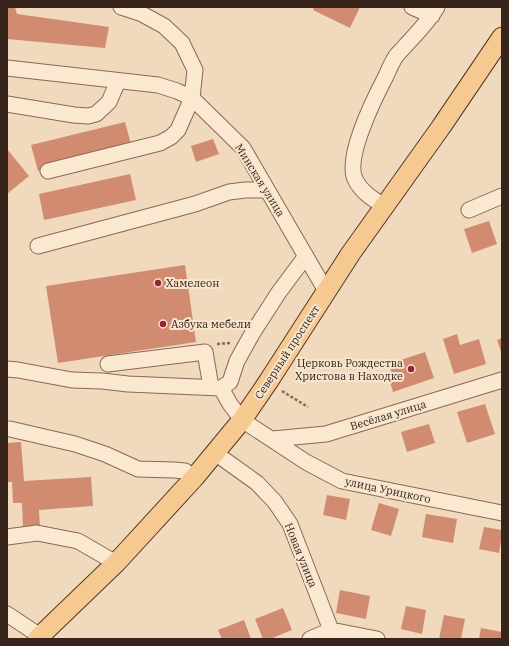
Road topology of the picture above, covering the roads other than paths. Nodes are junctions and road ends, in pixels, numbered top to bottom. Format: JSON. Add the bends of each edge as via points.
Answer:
{"nodes":[{"id":1,"x":121,"y":7,"type":"edge"},
{"id":2,"x":412,"y":7,"type":"edge"},
{"id":3,"x":434,"y":11,"type":"edge"},
{"id":4,"x":502,"y":37,"type":"edge"},
{"id":5,"x":7,"y":68,"type":"edge"},
{"id":6,"x":118,"y":81,"type":"junction"},
{"id":7,"x":192,"y":98,"type":"junction"},
{"id":8,"x":7,"y":104,"type":"edge"},
{"id":9,"x":48,"y":172,"type":"dead end"},
{"id":10,"x":267,"y":190,"type":"junction"},
{"id":11,"x":502,"y":196,"type":"edge"},
{"id":12,"x":384,"y":206,"type":"junction"},
{"id":13,"x":468,"y":210,"type":"dead end"},
{"id":14,"x":38,"y":246,"type":"dead end"},
{"id":15,"x":306,"y":256,"type":"junction"},
{"id":16,"x":326,"y":291,"type":"junction"},
{"id":17,"x":108,"y":364,"type":"dead end"},
{"id":18,"x":7,"y":370,"type":"edge"},
{"id":19,"x":502,"y":380,"type":"edge"},
{"id":20,"x":216,"y":388,"type":"junction"},
{"id":21,"x":242,"y":420,"type":"junction"},
{"id":22,"x":10,"y":429,"type":"dead end"},
{"id":23,"x":272,"y":439,"type":"junction"},
{"id":24,"x":214,"y":453,"type":"junction"},
{"id":25,"x":194,"y":478,"type":"junction"},
{"id":26,"x":502,"y":513,"type":"edge"},
{"id":27,"x":7,"y":537,"type":"edge"},
{"id":28,"x":116,"y":563,"type":"junction"},
{"id":29,"x":7,"y":614,"type":"edge"},
{"id":30,"x":332,"y":634,"type":"edge"},
{"id":31,"x":39,"y":637,"type":"edge"},
{"id":32,"x":310,"y":639,"type":"edge"},
{"id":33,"x":377,"y":639,"type":"edge"}],
"edges":[{"from":1,"to":7,"type":"street","via":[[142,14],[164,26],[182,43],[195,70]]},
{"from":2,"to":3,"type":"street"},
{"from":3,"to":12,"type":"street","via":[[396,56],[376,96],[356,149],[353,165],[355,178],[368,195]]},
{"from":4,"to":12,"type":"main road","name":"Северный проспект"},
{"from":5,"to":6,"type":"street","name":"Минская улица"},
{"from":6,"to":7,"type":"street","name":"Минская улица","via":[[158,85]]},
{"from":6,"to":8,"type":"street","via":[[109,102],[96,114],[88,116]]},
{"from":7,"to":9,"type":"street","via":[[178,130],[171,138]]},
{"from":7,"to":10,"type":"street","name":"Минская улица","via":[[243,148]]},
{"from":10,"to":14,"type":"street","via":[[229,192],[195,204]]},
{"from":10,"to":15,"type":"street","name":"Минская улица"},
{"from":11,"to":13,"type":"street"},
{"from":12,"to":16,"type":"main road","name":"Северный проспект"},
{"from":15,"to":16,"type":"street","name":"Минская улица"},
{"from":15,"to":20,"type":"street","via":[[252,334],[237,361],[230,382]]},
{"from":16,"to":21,"type":"main road","name":"Северный проспект"},
{"from":17,"to":20,"type":"street","via":[[204,352]]},
{"from":18,"to":20,"type":"street","via":[[72,380]]},
{"from":19,"to":23,"type":"street","name":"Весёлая улица","via":[[326,434]]},
{"from":20,"to":21,"type":"street"},
{"from":21,"to":23,"type":"street","name":"улица Урицкого"},
{"from":21,"to":24,"type":"main road","name":"Северный проспект"},
{"from":22,"to":25,"type":"street","via":[[75,444],[138,468],[184,471]]},
{"from":23,"to":26,"type":"street","name":"улица Урицкого","via":[[306,462],[342,481]]},
{"from":24,"to":25,"type":"main road","name":"Северный проспект"},
{"from":24,"to":30,"type":"street","name":"Новая улица","via":[[257,482],[290,524]]},
{"from":25,"to":28,"type":"main road","name":"Северный проспект"},
{"from":27,"to":28,"type":"street","via":[[37,533],[78,541]]},
{"from":28,"to":31,"type":"main road","name":"Северный проспект"},
{"from":29,"to":31,"type":"street"},
{"from":30,"to":32,"type":"street"},
{"from":30,"to":33,"type":"street"}]}
